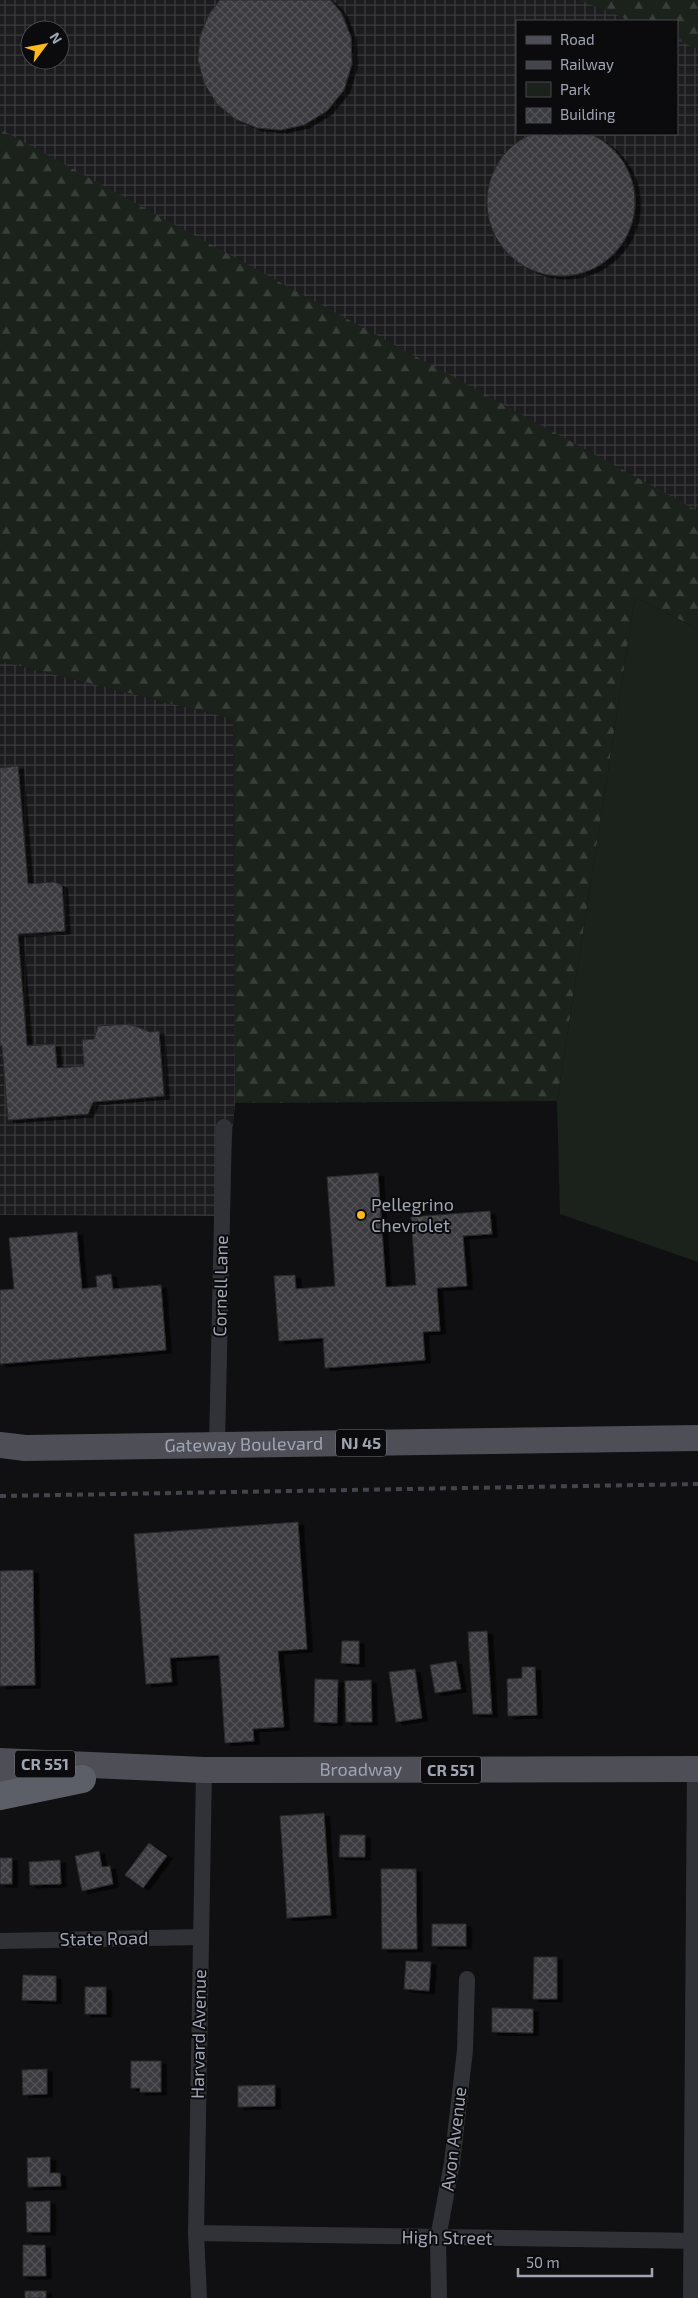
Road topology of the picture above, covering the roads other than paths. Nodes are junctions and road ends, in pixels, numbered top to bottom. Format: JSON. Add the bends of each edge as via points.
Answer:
{"nodes":[{"id":1,"x":224,"y":1127,"type":"dead end"},
{"id":2,"x":698,"y":1438,"type":"edge"},
{"id":3,"x":217,"y":1445,"type":"junction"},
{"id":4,"x":8,"y":1448,"type":"edge"},
{"id":5,"x":0,"y":1761,"type":"edge"},
{"id":6,"x":696,"y":1768,"type":"edge"},
{"id":7,"x":204,"y":1770,"type":"junction"},
{"id":8,"x":82,"y":1779,"type":"junction"},
{"id":9,"x":0,"y":1781,"type":"edge"},
{"id":10,"x":0,"y":1796,"type":"edge"},
{"id":11,"x":200,"y":1937,"type":"junction"},
{"id":12,"x":4,"y":1941,"type":"edge"},
{"id":13,"x":467,"y":1979,"type":"dead end"},
{"id":14,"x":196,"y":2234,"type":"junction"},
{"id":15,"x":438,"y":2238,"type":"junction"},
{"id":16,"x":694,"y":2241,"type":"edge"},
{"id":17,"x":199,"y":2298,"type":"edge"},
{"id":18,"x":439,"y":2298,"type":"edge"},
{"id":19,"x":691,"y":2298,"type":"edge"}],
"edges":[{"from":1,"to":3,"type":"street","name":"Cornell Lane"},
{"from":2,"to":3,"type":"main road","name":"Gateway Boulevard","number":"NJ 45"},
{"from":3,"to":4,"type":"main road","name":"Gateway Boulevard","number":"NJ 45"},
{"from":5,"to":7,"type":"main road","name":"Broadway","number":"CR 551"},
{"from":6,"to":7,"type":"main road","name":"Broadway","number":"CR 551"},
{"from":6,"to":16,"type":"street"},
{"from":7,"to":8,"type":"main road","name":"Broadway","number":"CR 551"},
{"from":7,"to":11,"type":"street","name":"Harvard Avenue"},
{"from":8,"to":9,"type":"main road","name":"Broadway","number":"CR 551"},
{"from":8,"to":10,"type":"highway"},
{"from":11,"to":12,"type":"street","name":"State Road"},
{"from":11,"to":14,"type":"street","name":"Harvard Avenue"},
{"from":13,"to":15,"type":"street","name":"Avon Avenue","via":[[465,2050],[452,2163]]},
{"from":14,"to":15,"type":"street","name":"High Street"},
{"from":14,"to":17,"type":"street","name":"Harvard Avenue"},
{"from":15,"to":16,"type":"street","name":"High Street"},
{"from":15,"to":18,"type":"street","name":"Avon Avenue"},
{"from":16,"to":19,"type":"street"}]}
